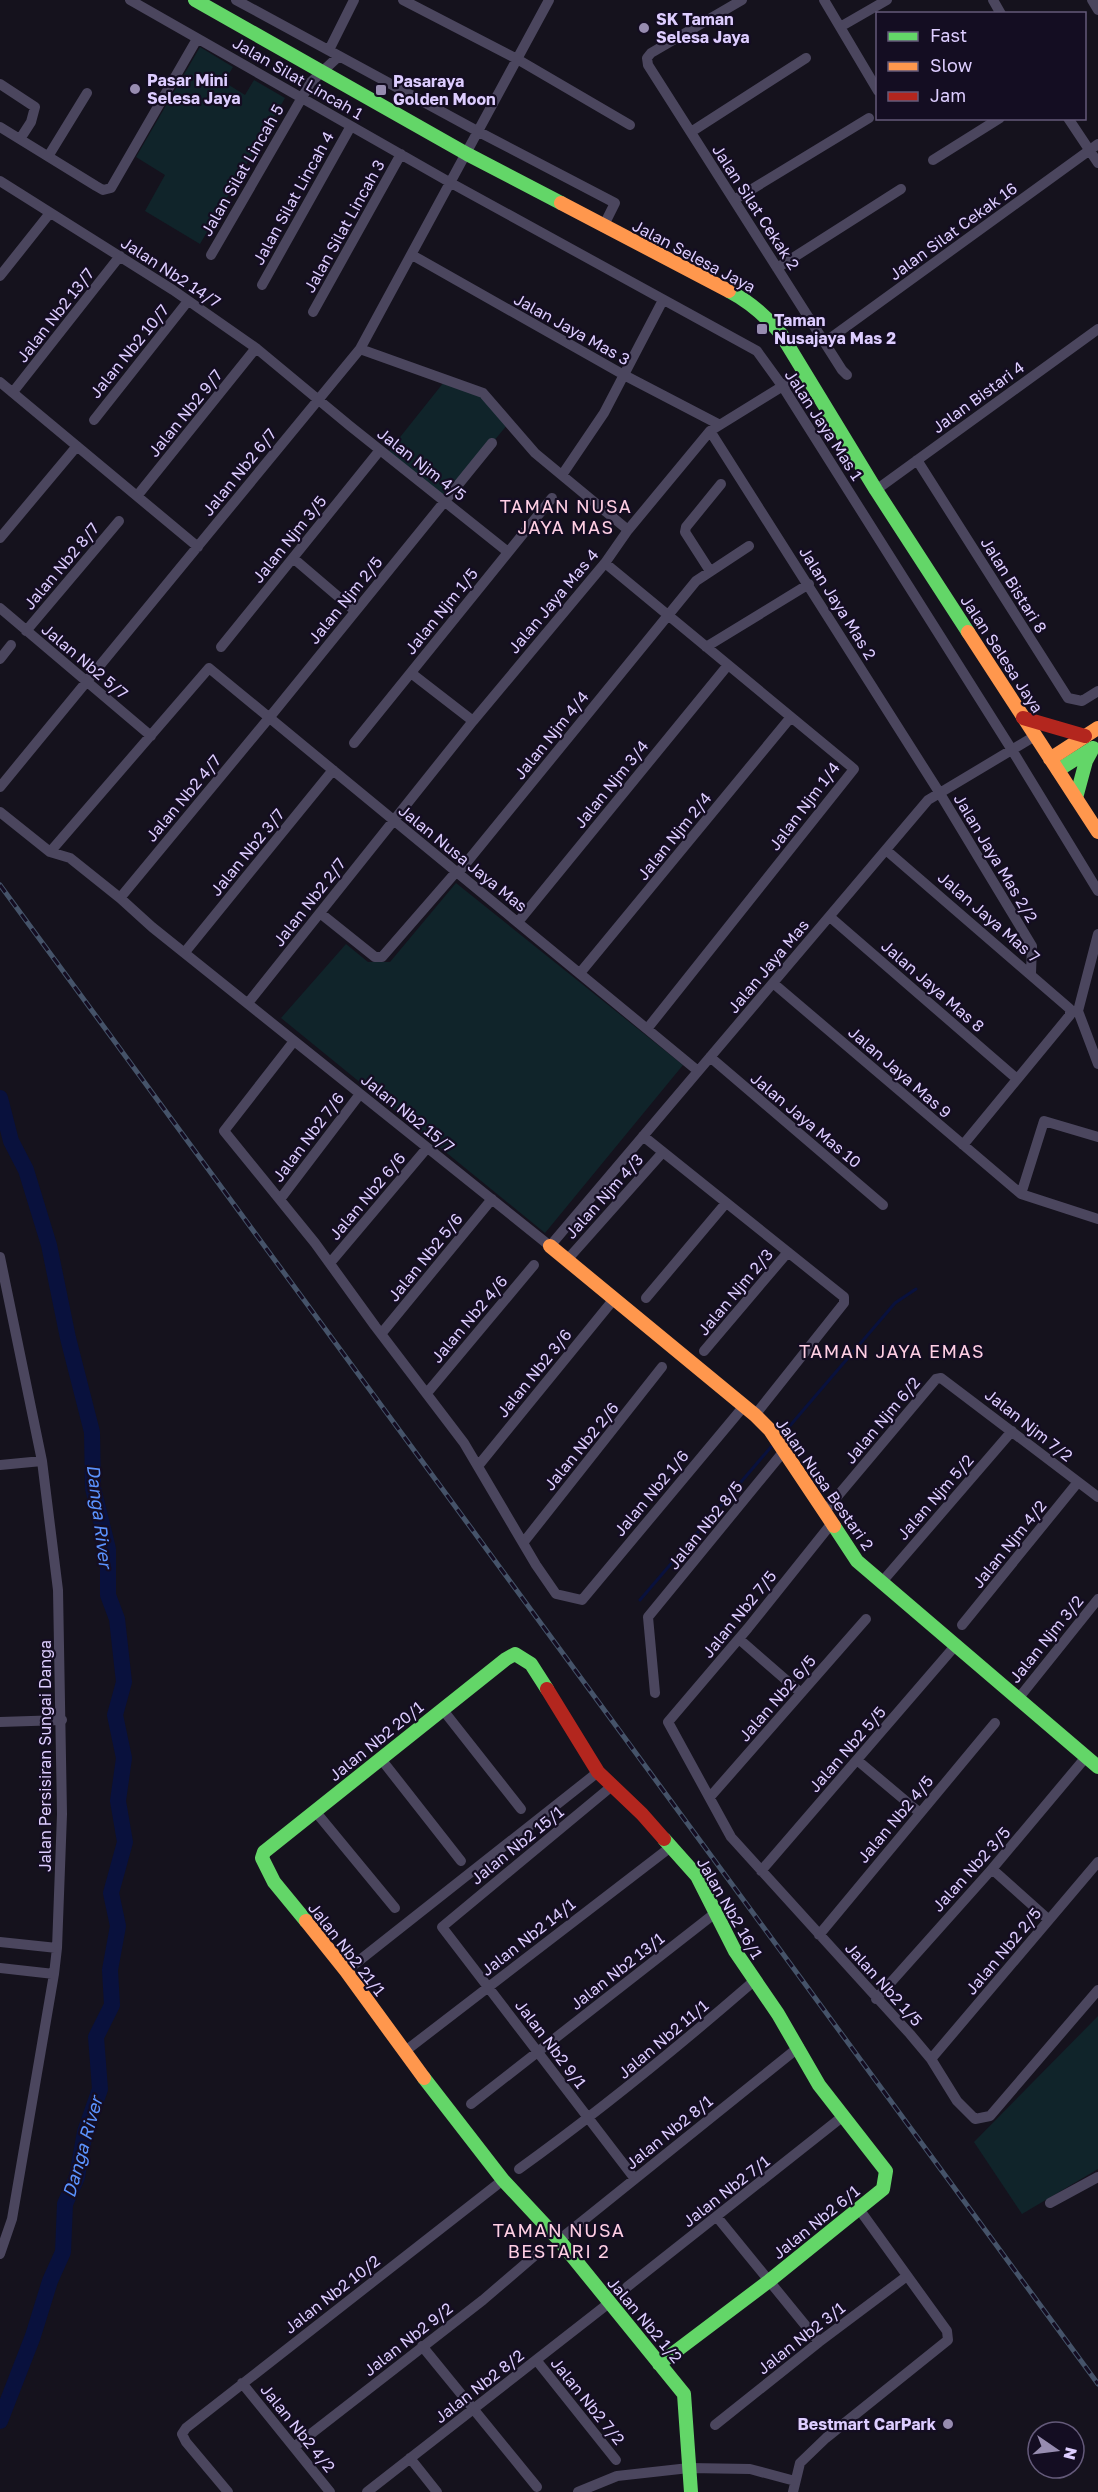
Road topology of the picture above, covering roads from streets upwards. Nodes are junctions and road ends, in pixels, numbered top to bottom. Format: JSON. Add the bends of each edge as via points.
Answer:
{"nodes":[{"id":1,"x":130,"y":0,"type":"edge"},
{"id":2,"x":195,"y":0,"type":"edge"},
{"id":3,"x":236,"y":0,"type":"edge"},
{"id":4,"x":354,"y":0,"type":"edge"},
{"id":5,"x":403,"y":0,"type":"edge"},
{"id":6,"x":549,"y":0,"type":"edge"},
{"id":7,"x":742,"y":0,"type":"edge"},
{"id":8,"x":824,"y":0,"type":"edge"},
{"id":9,"x":886,"y":0,"type":"edge"},
{"id":10,"x":1092,"y":0,"type":"edge"},
{"id":11,"x":1098,"y":10,"type":"edge"},
{"id":12,"x":840,"y":27,"type":"junction"},
{"id":13,"x":197,"y":39,"type":"junction"},
{"id":14,"x":329,"y":50,"type":"junction"},
{"id":15,"x":339,"y":56,"type":"junction"},
{"id":16,"x":806,"y":58,"type":"dead end"},
{"id":17,"x":517,"y":59,"type":"junction"},
{"id":18,"x":322,"y":73,"type":"junction"},
{"id":19,"x":0,"y":84,"type":"edge"},
{"id":20,"x":876,"y":88,"type":"edge"},
{"id":21,"x":87,"y":93,"type":"dead end"},
{"id":22,"x":301,"y":98,"type":"junction"},
{"id":23,"x":869,"y":118,"type":"dead end"},
{"id":24,"x":997,"y":120,"type":"edge"},
{"id":25,"x":1070,"y":120,"type":"edge"},
{"id":26,"x":630,"y":125,"type":"dead end"},
{"id":27,"x":351,"y":126,"type":"junction"},
{"id":28,"x":0,"y":127,"type":"edge"},
{"id":29,"x":478,"y":132,"type":"junction"},
{"id":30,"x":691,"y":132,"type":"junction"},
{"id":31,"x":20,"y":138,"type":"junction"},
{"id":32,"x":1094,"y":147,"type":"edge"},
{"id":33,"x":401,"y":154,"type":"junction"},
{"id":34,"x":467,"y":154,"type":"junction"},
{"id":35,"x":49,"y":155,"type":"junction"},
{"id":36,"x":933,"y":160,"type":"dead end"},
{"id":37,"x":1098,"y":163,"type":"edge"},
{"id":38,"x":0,"y":181,"type":"edge"},
{"id":39,"x":451,"y":183,"type":"junction"},
{"id":40,"x":901,"y":189,"type":"dead end"},
{"id":41,"x":734,"y":200,"type":"junction"},
{"id":42,"x":50,"y":213,"type":"junction"},
{"id":43,"x":603,"y":227,"type":"junction"},
{"id":44,"x":211,"y":255,"type":"dead end"},
{"id":45,"x":412,"y":255,"type":"junction"},
{"id":46,"x":120,"y":256,"type":"junction"},
{"id":47,"x":777,"y":268,"type":"junction"},
{"id":48,"x":0,"y":275,"type":"edge"},
{"id":49,"x":262,"y":285,"type":"dead end"},
{"id":50,"x":663,"y":300,"type":"junction"},
{"id":51,"x":188,"y":301,"type":"junction"},
{"id":52,"x":313,"y":312,"type":"dead end"},
{"id":53,"x":1098,"y":329,"type":"edge"},
{"id":54,"x":825,"y":342,"type":"junction"},
{"id":55,"x":256,"y":348,"type":"junction"},
{"id":56,"x":360,"y":349,"type":"junction"},
{"id":57,"x":804,"y":373,"type":"junction"},
{"id":58,"x":624,"y":375,"type":"junction"},
{"id":59,"x":847,"y":375,"type":"dead end"},
{"id":60,"x":0,"y":381,"type":"edge"},
{"id":61,"x":783,"y":387,"type":"junction"},
{"id":62,"x":13,"y":392,"type":"junction"},
{"id":63,"x":318,"y":400,"type":"junction"},
{"id":64,"x":94,"y":420,"type":"dead end"},
{"id":65,"x":720,"y":425,"type":"junction"},
{"id":66,"x":710,"y":431,"type":"junction"},
{"id":67,"x":492,"y":442,"type":"dead end"},
{"id":68,"x":77,"y":446,"type":"junction"},
{"id":69,"x":380,"y":450,"type":"junction"},
{"id":70,"x":917,"y":460,"type":"junction"},
{"id":71,"x":562,"y":476,"type":"junction"},
{"id":72,"x":721,"y":484,"type":"dead end"},
{"id":73,"x":876,"y":490,"type":"junction"},
{"id":74,"x":137,"y":496,"type":"junction"},
{"id":75,"x":552,"y":498,"type":"dead end"},
{"id":76,"x":444,"y":501,"type":"junction"},
{"id":77,"x":119,"y":521,"type":"dead end"},
{"id":78,"x":628,"y":530,"type":"junction"},
{"id":79,"x":0,"y":538,"type":"edge"},
{"id":80,"x":749,"y":546,"type":"dead end"},
{"id":81,"x":198,"y":547,"type":"junction"},
{"id":82,"x":508,"y":552,"type":"junction"},
{"id":83,"x":292,"y":558,"type":"junction"},
{"id":84,"x":605,"y":563,"type":"junction"},
{"id":85,"x":710,"y":571,"type":"junction"},
{"id":86,"x":809,"y":585,"type":"junction"},
{"id":87,"x":0,"y":608,"type":"edge"},
{"id":88,"x":355,"y":612,"type":"junction"},
{"id":89,"x":667,"y":615,"type":"junction"},
{"id":90,"x":26,"y":631,"type":"junction"},
{"id":91,"x":11,"y":645,"type":"dead end"},
{"id":92,"x":221,"y":647,"type":"dead end"},
{"id":93,"x":706,"y":647,"type":"junction"},
{"id":94,"x":0,"y":659,"type":"edge"},
{"id":95,"x":728,"y":665,"type":"junction"},
{"id":96,"x":411,"y":673,"type":"junction"},
{"id":97,"x":87,"y":682,"type":"junction"},
{"id":98,"x":1098,"y":691,"type":"edge"},
{"id":99,"x":791,"y":717,"type":"junction"},
{"id":100,"x":269,"y":718,"type":"junction"},
{"id":101,"x":1023,"y":718,"type":"junction"},
{"id":102,"x":473,"y":721,"type":"junction"},
{"id":103,"x":1098,"y":728,"type":"edge"},
{"id":104,"x":151,"y":736,"type":"junction"},
{"id":105,"x":1035,"y":736,"type":"junction"},
{"id":106,"x":354,"y":743,"type":"dead end"},
{"id":107,"x":1092,"y":743,"type":"edge"},
{"id":108,"x":1012,"y":750,"type":"junction"},
{"id":109,"x":1054,"y":764,"type":"junction"},
{"id":110,"x":333,"y":770,"type":"junction"},
{"id":111,"x":0,"y":787,"type":"edge"},
{"id":112,"x":939,"y":792,"type":"junction"},
{"id":113,"x":1076,"y":798,"type":"junction"},
{"id":114,"x":0,"y":812,"type":"edge"},
{"id":115,"x":393,"y":820,"type":"junction"},
{"id":116,"x":1098,"y":832,"type":"edge"},
{"id":117,"x":886,"y":850,"type":"junction"},
{"id":118,"x":50,"y":852,"type":"junction"},
{"id":119,"x":457,"y":872,"type":"junction"},
{"id":120,"x":1098,"y":891,"type":"edge"},
{"id":121,"x":120,"y":898,"type":"junction"},
{"id":122,"x":320,"y":912,"type":"junction"},
{"id":123,"x":830,"y":916,"type":"junction"},
{"id":124,"x":518,"y":922,"type":"junction"},
{"id":125,"x":1098,"y":934,"type":"edge"},
{"id":126,"x":185,"y":952,"type":"junction"},
{"id":127,"x":1031,"y":973,"type":"junction"},
{"id":128,"x":580,"y":974,"type":"junction"},
{"id":129,"x":773,"y":983,"type":"junction"},
{"id":130,"x":248,"y":1004,"type":"junction"},
{"id":131,"x":647,"y":1029,"type":"junction"},
{"id":132,"x":294,"y":1041,"type":"junction"},
{"id":133,"x":710,"y":1057,"type":"junction"},
{"id":134,"x":1098,"y":1064,"type":"edge"},
{"id":135,"x":698,"y":1071,"type":"junction"},
{"id":136,"x":1017,"y":1079,"type":"junction"},
{"id":137,"x":360,"y":1094,"type":"junction"},
{"id":138,"x":643,"y":1136,"type":"junction"},
{"id":139,"x":1098,"y":1137,"type":"edge"},
{"id":140,"x":963,"y":1145,"type":"junction"},
{"id":141,"x":427,"y":1148,"type":"junction"},
{"id":142,"x":663,"y":1152,"type":"junction"},
{"id":143,"x":1021,"y":1194,"type":"junction"},
{"id":144,"x":281,"y":1198,"type":"junction"},
{"id":145,"x":492,"y":1199,"type":"junction"},
{"id":146,"x":726,"y":1203,"type":"junction"},
{"id":147,"x":883,"y":1205,"type":"dead end"},
{"id":148,"x":1098,"y":1219,"type":"edge"},
{"id":149,"x":550,"y":1246,"type":"junction"},
{"id":150,"x":788,"y":1252,"type":"junction"},
{"id":151,"x":0,"y":1257,"type":"edge"},
{"id":152,"x":567,"y":1260,"type":"junction"},
{"id":153,"x":330,"y":1263,"type":"junction"},
{"id":154,"x":534,"y":1265,"type":"dead end"},
{"id":155,"x":646,"y":1298,"type":"dead end"},
{"id":156,"x":614,"y":1299,"type":"junction"},
{"id":157,"x":381,"y":1334,"type":"junction"},
{"id":158,"x":704,"y":1351,"type":"dead end"},
{"id":159,"x":662,"y":1367,"type":"dead end"},
{"id":160,"x":941,"y":1378,"type":"joint"},
{"id":161,"x":427,"y":1393,"type":"junction"},
{"id":162,"x":749,"y":1410,"type":"junction"},
{"id":163,"x":1012,"y":1431,"type":"junction"},
{"id":164,"x":784,"y":1451,"type":"junction"},
{"id":165,"x":42,"y":1461,"type":"junction"},
{"id":166,"x":0,"y":1465,"type":"edge"},
{"id":167,"x":478,"y":1466,"type":"junction"},
{"id":168,"x":1078,"y":1482,"type":"junction"},
{"id":169,"x":1098,"y":1497,"type":"edge"},
{"id":170,"x":828,"y":1517,"type":"junction"},
{"id":171,"x":523,"y":1543,"type":"junction"},
{"id":172,"x":881,"y":1583,"type":"junction"},
{"id":173,"x":1098,"y":1599,"type":"edge"},
{"id":174,"x":866,"y":1619,"type":"dead end"},
{"id":175,"x":962,"y":1625,"type":"dead end"},
{"id":176,"x":739,"y":1639,"type":"junction"},
{"id":177,"x":955,"y":1646,"type":"junction"},
{"id":178,"x":524,"y":1658,"type":"joint"},
{"id":179,"x":655,"y":1693,"type":"dead end"},
{"id":180,"x":801,"y":1694,"type":"junction"},
{"id":181,"x":1017,"y":1699,"type":"junction"},
{"id":182,"x":443,"y":1710,"type":"junction"},
{"id":183,"x":62,"y":1720,"type":"junction"},
{"id":184,"x":0,"y":1722,"type":"edge"},
{"id":185,"x":668,"y":1722,"type":"joint"},
{"id":186,"x":994,"y":1723,"type":"dead end"},
{"id":187,"x":1086,"y":1757,"type":"junction"},
{"id":188,"x":381,"y":1759,"type":"junction"},
{"id":189,"x":857,"y":1760,"type":"junction"},
{"id":190,"x":1098,"y":1767,"type":"edge"},
{"id":191,"x":598,"y":1772,"type":"junction"},
{"id":192,"x":612,"y":1786,"type":"junction"},
{"id":193,"x":710,"y":1797,"type":"junction"},
{"id":194,"x":521,"y":1809,"type":"dead end"},
{"id":195,"x":315,"y":1811,"type":"junction"},
{"id":196,"x":920,"y":1813,"type":"junction"},
{"id":197,"x":672,"y":1846,"type":"junction"},
{"id":198,"x":461,"y":1861,"type":"dead end"},
{"id":199,"x":1098,"y":1862,"type":"edge"},
{"id":200,"x":265,"y":1866,"type":"joint"},
{"id":201,"x":992,"y":1869,"type":"junction"},
{"id":202,"x":761,"y":1871,"type":"junction"},
{"id":203,"x":395,"y":1908,"type":"dead end"},
{"id":204,"x":714,"y":1914,"type":"junction"},
{"id":205,"x":1049,"y":1920,"type":"junction"},
{"id":206,"x":442,"y":1927,"type":"joint"},
{"id":207,"x":819,"y":1935,"type":"junction"},
{"id":208,"x":0,"y":1942,"type":"edge"},
{"id":209,"x":57,"y":1948,"type":"junction"},
{"id":210,"x":0,"y":1968,"type":"edge"},
{"id":211,"x":346,"y":1971,"type":"junction"},
{"id":212,"x":54,"y":1974,"type":"junction"},
{"id":213,"x":754,"y":1981,"type":"junction"},
{"id":214,"x":488,"y":1987,"type":"junction"},
{"id":215,"x":1098,"y":1990,"type":"edge"},
{"id":216,"x":876,"y":1999,"type":"junction"},
{"id":217,"x":799,"y":2047,"type":"junction"},
{"id":218,"x":537,"y":2051,"type":"junction"},
{"id":219,"x":404,"y":2052,"type":"junction"},
{"id":220,"x":931,"y":2059,"type":"junction"},
{"id":221,"x":471,"y":2104,"type":"dead end"},
{"id":222,"x":842,"y":2117,"type":"junction"},
{"id":223,"x":588,"y":2118,"type":"junction"},
{"id":224,"x":519,"y":2169,"type":"dead end"},
{"id":225,"x":1098,"y":2177,"type":"edge"},
{"id":226,"x":635,"y":2179,"type":"junction"},
{"id":227,"x":503,"y":2180,"type":"junction"},
{"id":228,"x":883,"y":2189,"type":"joint"},
{"id":229,"x":1050,"y":2203,"type":"dead end"},
{"id":230,"x":859,"y":2209,"type":"junction"},
{"id":231,"x":717,"y":2217,"type":"junction"},
{"id":232,"x":559,"y":2240,"type":"junction"},
{"id":233,"x":539,"y":2252,"type":"dead end"},
{"id":234,"x":0,"y":2254,"type":"edge"},
{"id":235,"x":907,"y":2276,"type":"junction"},
{"id":236,"x":769,"y":2281,"type":"junction"},
{"id":237,"x":627,"y":2287,"type":"dead end"},
{"id":238,"x":609,"y":2303,"type":"junction"},
{"id":239,"x":819,"y":2342,"type":"junction"},
{"id":240,"x":423,"y":2346,"type":"junction"},
{"id":241,"x":537,"y":2361,"type":"junction"},
{"id":242,"x":658,"y":2364,"type":"junction"},
{"id":243,"x":243,"y":2383,"type":"junction"},
{"id":244,"x":474,"y":2409,"type":"junction"},
{"id":245,"x":715,"y":2425,"type":"dead end"},
{"id":246,"x":294,"y":2446,"type":"junction"},
{"id":247,"x":410,"y":2458,"type":"junction"},
{"id":248,"x":616,"y":2460,"type":"dead end"},
{"id":249,"x":689,"y":2468,"type":"junction"},
{"id":250,"x":794,"y":2486,"type":"edge"},
{"id":251,"x":537,"y":2487,"type":"dead end"},
{"id":252,"x":228,"y":2492,"type":"edge"},
{"id":253,"x":330,"y":2492,"type":"edge"},
{"id":254,"x":367,"y":2492,"type":"edge"},
{"id":255,"x":437,"y":2492,"type":"edge"},
{"id":256,"x":578,"y":2492,"type":"edge"},
{"id":257,"x":691,"y":2492,"type":"edge"}],
"edges":[{"from":1,"to":13,"type":"street","name":"Jalan Silat Lincah 1"},
{"from":2,"to":18,"type":"street","name":"Jalan Selesa Jaya"},
{"from":3,"to":14,"type":"street"},
{"from":4,"to":14,"type":"street"},
{"from":5,"to":17,"type":"street"},
{"from":6,"to":17,"type":"street","name":"Jalan Nb2 6/7"},
{"from":7,"to":30,"type":"street","name":"Jalan Silat Cekak 2","via":[[647,58]]},
{"from":8,"to":12,"type":"street"},
{"from":9,"to":12,"type":"street"},
{"from":10,"to":11,"type":"street"},
{"from":12,"to":20,"type":"street"},
{"from":13,"to":22,"type":"street","name":"Jalan Silat Lincah 1"},
{"from":13,"to":35,"type":"street","via":[[111,188],[103,190]]},
{"from":14,"to":15,"type":"street"},
{"from":15,"to":18,"type":"street","name":"Jalan Silat Lincah 5"},
{"from":15,"to":29,"type":"street"},
{"from":16,"to":30,"type":"street"},
{"from":17,"to":26,"type":"street"},
{"from":17,"to":29,"type":"street","name":"Jalan Nb2 6/7"},
{"from":18,"to":22,"type":"street","name":"Jalan Silat Lincah 5"},
{"from":18,"to":34,"type":"street","name":"Jalan Selesa Jaya"},
{"from":19,"to":31,"type":"street","via":[[34,106],[31,122]]},
{"from":21,"to":35,"type":"street"},
{"from":22,"to":27,"type":"street","name":"Jalan Silat Lincah 1"},
{"from":22,"to":44,"type":"street","name":"Jalan Silat Lincah 5"},
{"from":23,"to":41,"type":"street"},
{"from":24,"to":36,"type":"street"},
{"from":25,"to":32,"type":"street"},
{"from":27,"to":33,"type":"street","name":"Jalan Silat Lincah 1"},
{"from":27,"to":49,"type":"street","name":"Jalan Silat Lincah 4"},
{"from":28,"to":31,"type":"street"},
{"from":29,"to":34,"type":"street","name":"Jalan Nb2 6/7"},
{"from":29,"to":43,"type":"street","via":[[615,203]]},
{"from":30,"to":41,"type":"street","name":"Jalan Silat Cekak 2"},
{"from":31,"to":35,"type":"street"},
{"from":32,"to":37,"type":"street"},
{"from":32,"to":54,"type":"street","name":"Jalan Silat Cekak 16"},
{"from":33,"to":39,"type":"street","name":"Jalan Silat Lincah 1"},
{"from":33,"to":52,"type":"street","name":"Jalan Silat Lincah 3"},
{"from":34,"to":39,"type":"street","name":"Jalan Nb2 6/7"},
{"from":34,"to":43,"type":"street","name":"Jalan Selesa Jaya"},
{"from":38,"to":42,"type":"street","name":"Jalan Nb2 14/7"},
{"from":39,"to":45,"type":"street","name":"Jalan Nb2 6/7"},
{"from":39,"to":50,"type":"street","name":"Jalan Jaya Mas 1"},
{"from":40,"to":47,"type":"street"},
{"from":41,"to":47,"type":"street","name":"Jalan Silat Cekak 2"},
{"from":42,"to":46,"type":"street","name":"Jalan Nb2 14/7"},
{"from":42,"to":48,"type":"street"},
{"from":43,"to":57,"type":"street","name":"Jalan Selesa Jaya","via":[[744,299],[781,334]]},
{"from":45,"to":56,"type":"street","name":"Jalan Nb2 6/7"},
{"from":45,"to":58,"type":"street","name":"Jalan Jaya Mas 3"},
{"from":46,"to":51,"type":"street","name":"Jalan Nb2 14/7"},
{"from":46,"to":62,"type":"street","name":"Jalan Nb2 13/7"},
{"from":47,"to":54,"type":"street","name":"Jalan Silat Cekak 2"},
{"from":50,"to":58,"type":"street"},
{"from":50,"to":61,"type":"street","name":"Jalan Jaya Mas 1","via":[[757,351]]},
{"from":51,"to":55,"type":"street","name":"Jalan Nb2 14/7"},
{"from":51,"to":64,"type":"street","name":"Jalan Nb2 10/7"},
{"from":53,"to":70,"type":"street","name":"Jalan Bistari 4"},
{"from":54,"to":59,"type":"street","name":"Jalan Silat Cekak 2"},
{"from":55,"to":63,"type":"street","name":"Jalan Nb2 14/7"},
{"from":55,"to":74,"type":"street","name":"Jalan Nb2 9/7"},
{"from":56,"to":63,"type":"street","name":"Jalan Nb2 6/7"},
{"from":56,"to":71,"type":"street","via":[[483,393],[535,453]]},
{"from":57,"to":61,"type":"street","name":"Jalan Jaya Mas 4"},
{"from":57,"to":73,"type":"street","name":"Jalan Selesa Jaya"},
{"from":58,"to":65,"type":"street","name":"Jalan Jaya Mas 3"},
{"from":58,"to":71,"type":"street"},
{"from":60,"to":62,"type":"street"},
{"from":61,"to":65,"type":"street","name":"Jalan Jaya Mas 4"},
{"from":61,"to":108,"type":"street","name":"Jalan Jaya Mas 1"},
{"from":62,"to":68,"type":"street"},
{"from":63,"to":69,"type":"street","name":"Jalan Njm 4/5"},
{"from":63,"to":81,"type":"street","name":"Jalan Nb2 6/7"},
{"from":65,"to":66,"type":"street","name":"Jalan Jaya Mas 4"},
{"from":66,"to":78,"type":"street","name":"Jalan Jaya Mas 4"},
{"from":66,"to":86,"type":"street","name":"Jalan Jaya Mas 2"},
{"from":67,"to":76,"type":"street","name":"Jalan Njm 2/5"},
{"from":68,"to":74,"type":"street"},
{"from":68,"to":79,"type":"street"},
{"from":69,"to":76,"type":"street","name":"Jalan Njm 4/5"},
{"from":69,"to":83,"type":"street","name":"Jalan Njm 3/5"},
{"from":70,"to":73,"type":"street","name":"Jalan Bistari 4"},
{"from":70,"to":98,"type":"street","name":"Jalan Bistari 8","via":[[1068,698],[1082,701]]},
{"from":71,"to":78,"type":"street"},
{"from":72,"to":85,"type":"street","via":[[685,532]]},
{"from":73,"to":101,"type":"street","name":"Jalan Selesa Jaya"},
{"from":74,"to":81,"type":"street"},
{"from":75,"to":82,"type":"street","name":"Jalan Njm 1/5"},
{"from":76,"to":82,"type":"street","name":"Jalan Njm 4/5"},
{"from":76,"to":88,"type":"street","name":"Jalan Njm 2/5"},
{"from":77,"to":90,"type":"street","name":"Jalan Nb2 8/7"},
{"from":78,"to":84,"type":"street","name":"Jalan Jaya Mas 4"},
{"from":80,"to":85,"type":"street","name":"Jalan Njm 4/4"},
{"from":81,"to":97,"type":"street","name":"Jalan Nb2 6/7"},
{"from":82,"to":96,"type":"street","name":"Jalan Njm 1/5"},
{"from":83,"to":88,"type":"street"},
{"from":83,"to":92,"type":"street","name":"Jalan Njm 3/5"},
{"from":84,"to":89,"type":"street","name":"Jalan Njm 1/4"},
{"from":84,"to":102,"type":"street","name":"Jalan Jaya Mas 4"},
{"from":85,"to":89,"type":"street","name":"Jalan Njm 4/4","via":[[696,581]]},
{"from":86,"to":93,"type":"street"},
{"from":86,"to":112,"type":"street","name":"Jalan Jaya Mas 2"},
{"from":87,"to":90,"type":"street","name":"Jalan Nb2 5/7"},
{"from":88,"to":100,"type":"street","name":"Jalan Njm 2/5"},
{"from":89,"to":93,"type":"street","name":"Jalan Njm 1/4"},
{"from":89,"to":119,"type":"street","name":"Jalan Njm 4/4"},
{"from":90,"to":97,"type":"street","name":"Jalan Nb2 5/7"},
{"from":91,"to":94,"type":"street"},
{"from":93,"to":95,"type":"street","name":"Jalan Njm 1/4"},
{"from":95,"to":99,"type":"street","name":"Jalan Njm 1/4"},
{"from":95,"to":124,"type":"street","name":"Jalan Njm 3/4"},
{"from":96,"to":102,"type":"street"},
{"from":96,"to":106,"type":"street","name":"Jalan Njm 1/5"},
{"from":97,"to":104,"type":"street","name":"Jalan Nb2 5/7"},
{"from":97,"to":111,"type":"street","name":"Jalan Nb2 6/7"},
{"from":99,"to":128,"type":"street","name":"Jalan Njm 2/4"},
{"from":99,"to":131,"type":"street","name":"Jalan Njm 1/4","via":[[854,770]]},
{"from":100,"to":104,"type":"street","name":"Jalan Nusa Jaya Mas","via":[[208,668]]},
{"from":100,"to":110,"type":"street","name":"Jalan Nusa Jaya Mas"},
{"from":100,"to":121,"type":"street","name":"Jalan Nb2 4/7"},
{"from":101,"to":105,"type":"street","name":"Jalan Selesa Jaya"},
{"from":101,"to":107,"type":"street"},
{"from":102,"to":115,"type":"street","name":"Jalan Jaya Mas 4"},
{"from":103,"to":107,"type":"street"},
{"from":104,"to":118,"type":"street"},
{"from":105,"to":108,"type":"street","name":"Jalan Jaya Mas"},
{"from":105,"to":109,"type":"street","name":"Jalan Selesa Jaya"},
{"from":107,"to":109,"type":"street"},
{"from":107,"to":113,"type":"street"},
{"from":108,"to":112,"type":"street","name":"Jalan Jaya Mas"},
{"from":108,"to":120,"type":"street","name":"Jalan Jaya Mas 1"},
{"from":109,"to":113,"type":"street","name":"Jalan Selesa Jaya"},
{"from":110,"to":115,"type":"street","name":"Jalan Nusa Jaya Mas"},
{"from":110,"to":126,"type":"street","name":"Jalan Nb2 3/7"},
{"from":112,"to":117,"type":"street","name":"Jalan Jaya Mas"},
{"from":112,"to":127,"type":"street","name":"Jalan Jaya Mas 2/2","via":[[1032,946]]},
{"from":113,"to":116,"type":"street","name":"Jalan Selesa Jaya"},
{"from":114,"to":118,"type":"street","name":"Jalan Nb2 15/7"},
{"from":115,"to":119,"type":"street","name":"Jalan Nusa Jaya Mas"},
{"from":115,"to":122,"type":"street","name":"Jalan Nb2 2/7"},
{"from":117,"to":123,"type":"street","name":"Jalan Jaya Mas"},
{"from":117,"to":127,"type":"street","name":"Jalan Jaya Mas 7"},
{"from":118,"to":121,"type":"street","name":"Jalan Nb2 15/7","via":[[70,858]]},
{"from":119,"to":122,"type":"street","name":"Jalan Njm 4/4","via":[[382,957],[375,957]]},
{"from":119,"to":124,"type":"street","name":"Jalan Nusa Jaya Mas"},
{"from":121,"to":126,"type":"street","name":"Jalan Nb2 15/7"},
{"from":122,"to":130,"type":"street","name":"Jalan Nb2 2/7"},
{"from":123,"to":129,"type":"street","name":"Jalan Jaya Mas"},
{"from":123,"to":136,"type":"street","name":"Jalan Jaya Mas 8"},
{"from":124,"to":128,"type":"street","name":"Jalan Nusa Jaya Mas"},
{"from":125,"to":134,"type":"street","via":[[1078,1011]]},
{"from":126,"to":130,"type":"street","name":"Jalan Nb2 15/7"},
{"from":127,"to":136,"type":"street","name":"Jalan Jaya Mas 7","via":[[1070,1009],[1070,1015]]},
{"from":128,"to":131,"type":"street","name":"Jalan Nusa Jaya Mas"},
{"from":129,"to":133,"type":"street","name":"Jalan Jaya Mas"},
{"from":129,"to":140,"type":"street","name":"Jalan Jaya Mas 9"},
{"from":130,"to":132,"type":"street","name":"Jalan Nb2 15/7"},
{"from":131,"to":135,"type":"street","name":"Jalan Nusa Jaya Mas"},
{"from":132,"to":137,"type":"street","name":"Jalan Nb2 15/7"},
{"from":132,"to":144,"type":"street","via":[[224,1131]]},
{"from":133,"to":135,"type":"street","name":"Jalan Jaya Mas"},
{"from":133,"to":147,"type":"street","name":"Jalan Jaya Mas 10"},
{"from":135,"to":138,"type":"street","name":"Jalan Jaya Mas"},
{"from":136,"to":140,"type":"street"},
{"from":137,"to":141,"type":"street","name":"Jalan Nb2 15/7"},
{"from":137,"to":144,"type":"street","name":"Jalan Nb2 7/6"},
{"from":138,"to":142,"type":"street"},
{"from":138,"to":149,"type":"street","name":"Jalan Jaya Mas"},
{"from":139,"to":143,"type":"street","via":[[1044,1121]]},
{"from":140,"to":143,"type":"street","name":"Jalan Jaya Mas 9"},
{"from":141,"to":145,"type":"street","name":"Jalan Nb2 15/7"},
{"from":141,"to":153,"type":"street","name":"Jalan Nb2 6/6"},
{"from":142,"to":146,"type":"street"},
{"from":142,"to":152,"type":"street","name":"Jalan Njm 4/3"},
{"from":143,"to":148,"type":"street","name":"Jalan Jaya Mas 9"},
{"from":144,"to":153,"type":"street"},
{"from":145,"to":149,"type":"street","name":"Jalan Nb2 15/7"},
{"from":145,"to":157,"type":"street","name":"Jalan Nb2 5/6"},
{"from":146,"to":150,"type":"street"},
{"from":146,"to":155,"type":"street"},
{"from":149,"to":152,"type":"street","name":"Jalan Nusa Bestari 2"},
{"from":150,"to":158,"type":"street","name":"Jalan Njm 2/3"},
{"from":150,"to":162,"type":"street","name":"Jalan Nb2 1/6","via":[[844,1297],[844,1303]]},
{"from":151,"to":165,"type":"street","name":"Jalan Persisiran Sungai Danga"},
{"from":152,"to":156,"type":"street","name":"Jalan Nusa Bestari 2"},
{"from":153,"to":157,"type":"street"},
{"from":154,"to":161,"type":"street","name":"Jalan Nb2 4/6"},
{"from":156,"to":162,"type":"street","name":"Jalan Nusa Bestari 2"},
{"from":156,"to":167,"type":"street","name":"Jalan Nb2 3/6"},
{"from":157,"to":161,"type":"street"},
{"from":159,"to":171,"type":"street","name":"Jalan Nb2 2/6"},
{"from":160,"to":163,"type":"street","name":"Jalan Njm 7/2"},
{"from":160,"to":170,"type":"street","name":"Jalan Njm 6/2","via":[[936,1379]]},
{"from":161,"to":167,"type":"street"},
{"from":162,"to":164,"type":"street","name":"Jalan Nusa Bestari 2"},
{"from":162,"to":171,"type":"street","name":"Jalan Nb2 1/6","via":[[582,1600],[556,1594]]},
{"from":163,"to":168,"type":"street","name":"Jalan Njm 7/2"},
{"from":163,"to":172,"type":"street","name":"Jalan Njm 5/2"},
{"from":164,"to":170,"type":"street","name":"Jalan Nusa Bestari 2"},
{"from":164,"to":179,"type":"street","name":"Jalan Nb2 8/5","via":[[648,1617]]},
{"from":165,"to":166,"type":"street"},
{"from":165,"to":183,"type":"street","name":"Jalan Persisiran Sungai Danga","via":[[58,1590]]},
{"from":167,"to":171,"type":"street"},
{"from":168,"to":169,"type":"street","name":"Jalan Njm 7/2"},
{"from":168,"to":175,"type":"street","name":"Jalan Njm 4/2"},
{"from":170,"to":172,"type":"street","name":"Jalan Nusa Bestari 2","via":[[857,1561]]},
{"from":170,"to":176,"type":"street","name":"Jalan Nb2 7/5"},
{"from":172,"to":177,"type":"street","name":"Jalan Nusa Bestari 2"},
{"from":173,"to":181,"type":"street","name":"Jalan Njm 3/2"},
{"from":174,"to":180,"type":"street","name":"Jalan Nb2 6/5"},
{"from":176,"to":180,"type":"street"},
{"from":176,"to":185,"type":"street","name":"Jalan Nb2 7/5"},
{"from":177,"to":181,"type":"street","name":"Jalan Nusa Bestari 2"},
{"from":177,"to":189,"type":"street","name":"Jalan Nb2 5/5"},
{"from":178,"to":182,"type":"street","name":"Jalan Nb2 20/1","via":[[515,1654],[506,1659]]},
{"from":178,"to":191,"type":"street","name":"Jalan Nb2 16/1"},
{"from":180,"to":193,"type":"street","name":"Jalan Nb2 6/5"},
{"from":181,"to":187,"type":"street","name":"Jalan Nusa Bestari 2"},
{"from":182,"to":188,"type":"street","name":"Jalan Nb2 20/1"},
{"from":182,"to":194,"type":"street"},
{"from":183,"to":184,"type":"street"},
{"from":183,"to":209,"type":"street","name":"Jalan Persisiran Sungai Danga"},
{"from":185,"to":193,"type":"street","name":"Jalan Nb2 1/5"},
{"from":186,"to":196,"type":"street","name":"Jalan Nb2 4/5"},
{"from":187,"to":190,"type":"street","name":"Jalan Nusa Bestari 2"},
{"from":187,"to":201,"type":"street","name":"Jalan Nb2 3/5"},
{"from":188,"to":195,"type":"street","name":"Jalan Nb2 20/1"},
{"from":188,"to":198,"type":"street"},
{"from":189,"to":196,"type":"street"},
{"from":189,"to":202,"type":"street","name":"Jalan Nb2 5/5"},
{"from":191,"to":192,"type":"street","name":"Jalan Nb2 16/1"},
{"from":191,"to":211,"type":"street"},
{"from":192,"to":197,"type":"street","name":"Jalan Nb2 16/1"},
{"from":192,"to":206,"type":"street","name":"Jalan Nb2 15/1"},
{"from":193,"to":202,"type":"street","name":"Jalan Nb2 1/5","via":[[731,1837]]},
{"from":195,"to":200,"type":"street","name":"Jalan Nb2 20/1","via":[[264,1852]]},
{"from":195,"to":203,"type":"street"},
{"from":196,"to":207,"type":"street","name":"Jalan Nb2 4/5"},
{"from":197,"to":204,"type":"street","name":"Jalan Nb2 16/1","via":[[697,1876]]},
{"from":197,"to":214,"type":"street","name":"Jalan Nb2 14/1"},
{"from":199,"to":205,"type":"street","name":"Jalan Nb2 2/5"},
{"from":200,"to":211,"type":"street","name":"Jalan Nb2 21/1"},
{"from":201,"to":205,"type":"street"},
{"from":201,"to":216,"type":"street","name":"Jalan Nb2 3/5"},
{"from":202,"to":207,"type":"street","name":"Jalan Nb2 1/5"},
{"from":204,"to":213,"type":"street","name":"Jalan Nb2 16/1"},
{"from":204,"to":218,"type":"street","name":"Jalan Nb2 13/1"},
{"from":205,"to":220,"type":"street","name":"Jalan Nb2 2/5"},
{"from":206,"to":214,"type":"street","name":"Jalan Nb2 9/1"},
{"from":207,"to":216,"type":"street","name":"Jalan Nb2 1/5"},
{"from":208,"to":209,"type":"street"},
{"from":209,"to":212,"type":"street","name":"Jalan Persisiran Sungai Danga"},
{"from":210,"to":212,"type":"street"},
{"from":211,"to":219,"type":"street","name":"Jalan Nb2 21/1"},
{"from":212,"to":234,"type":"street","name":"Jalan Persisiran Sungai Danga","via":[[12,2219]]},
{"from":213,"to":217,"type":"street","name":"Jalan Nb2 16/1"},
{"from":213,"to":223,"type":"street","name":"Jalan Nb2 11/1"},
{"from":214,"to":218,"type":"street","name":"Jalan Nb2 9/1"},
{"from":214,"to":219,"type":"street","name":"Jalan Nb2 14/1"},
{"from":215,"to":220,"type":"street","name":"Jalan Nb2 1/5","via":[[990,2116],[975,2119],[957,2101]]},
{"from":216,"to":220,"type":"street","name":"Jalan Nb2 1/5"},
{"from":217,"to":222,"type":"street","name":"Jalan Nb2 16/1"},
{"from":217,"to":226,"type":"street","name":"Jalan Nb2 8/1"},
{"from":218,"to":221,"type":"street","name":"Jalan Nb2 13/1"},
{"from":218,"to":223,"type":"street","name":"Jalan Nb2 9/1"},
{"from":219,"to":227,"type":"street","name":"Jalan Nb2 1/2"},
{"from":222,"to":228,"type":"street","name":"Jalan Nb2 16/1","via":[[886,2171]]},
{"from":222,"to":231,"type":"street","name":"Jalan Nb2 7/1"},
{"from":223,"to":224,"type":"street","name":"Jalan Nb2 11/1"},
{"from":223,"to":226,"type":"street","name":"Jalan Nb2 9/1"},
{"from":225,"to":229,"type":"street"},
{"from":226,"to":232,"type":"street","name":"Jalan Nb2 8/1"},
{"from":227,"to":232,"type":"street","name":"Jalan Nb2 1/2"},
{"from":227,"to":243,"type":"street","name":"Jalan Nb2 10/2"},
{"from":228,"to":230,"type":"street","name":"Jalan Nb2 6/1"},
{"from":230,"to":235,"type":"street"},
{"from":230,"to":236,"type":"street","name":"Jalan Nb2 6/1"},
{"from":231,"to":236,"type":"street"},
{"from":231,"to":237,"type":"street","name":"Jalan Nb2 7/1"},
{"from":232,"to":238,"type":"street","name":"Jalan Nb2 1/2"},
{"from":233,"to":240,"type":"street","name":"Jalan Nb2 9/2"},
{"from":235,"to":239,"type":"street","name":"Jalan Nb2 3/1"},
{"from":235,"to":250,"type":"street","via":[[947,2331],[948,2340],[826,2438],[800,2463]]},
{"from":236,"to":239,"type":"street"},
{"from":236,"to":242,"type":"street","name":"Jalan Nb2 6/1"},
{"from":238,"to":241,"type":"street","name":"Jalan Nb2 8/2"},
{"from":238,"to":242,"type":"street","name":"Jalan Nb2 1/2"},
{"from":239,"to":245,"type":"street","name":"Jalan Nb2 3/1"},
{"from":240,"to":244,"type":"street"},
{"from":240,"to":246,"type":"street","name":"Jalan Nb2 9/2"},
{"from":241,"to":244,"type":"street","name":"Jalan Nb2 8/2"},
{"from":241,"to":248,"type":"street","name":"Jalan Nb2 7/2"},
{"from":242,"to":249,"type":"street","name":"Jalan Nb2 1/2","via":[[684,2394]]},
{"from":243,"to":246,"type":"street","name":"Jalan Nb2 4/2"},
{"from":243,"to":252,"type":"street","name":"Jalan Nb2 10/2","via":[[182,2434]]},
{"from":244,"to":247,"type":"street","name":"Jalan Nb2 8/2"},
{"from":244,"to":251,"type":"street"},
{"from":246,"to":253,"type":"street","name":"Jalan Nb2 4/2"},
{"from":247,"to":254,"type":"street","name":"Jalan Nb2 8/2"},
{"from":247,"to":255,"type":"street"},
{"from":249,"to":250,"type":"street","via":[[750,2469]]},
{"from":249,"to":256,"type":"street","via":[[617,2476]]},
{"from":249,"to":257,"type":"street","name":"Jalan Nb2 1/2"}]}
